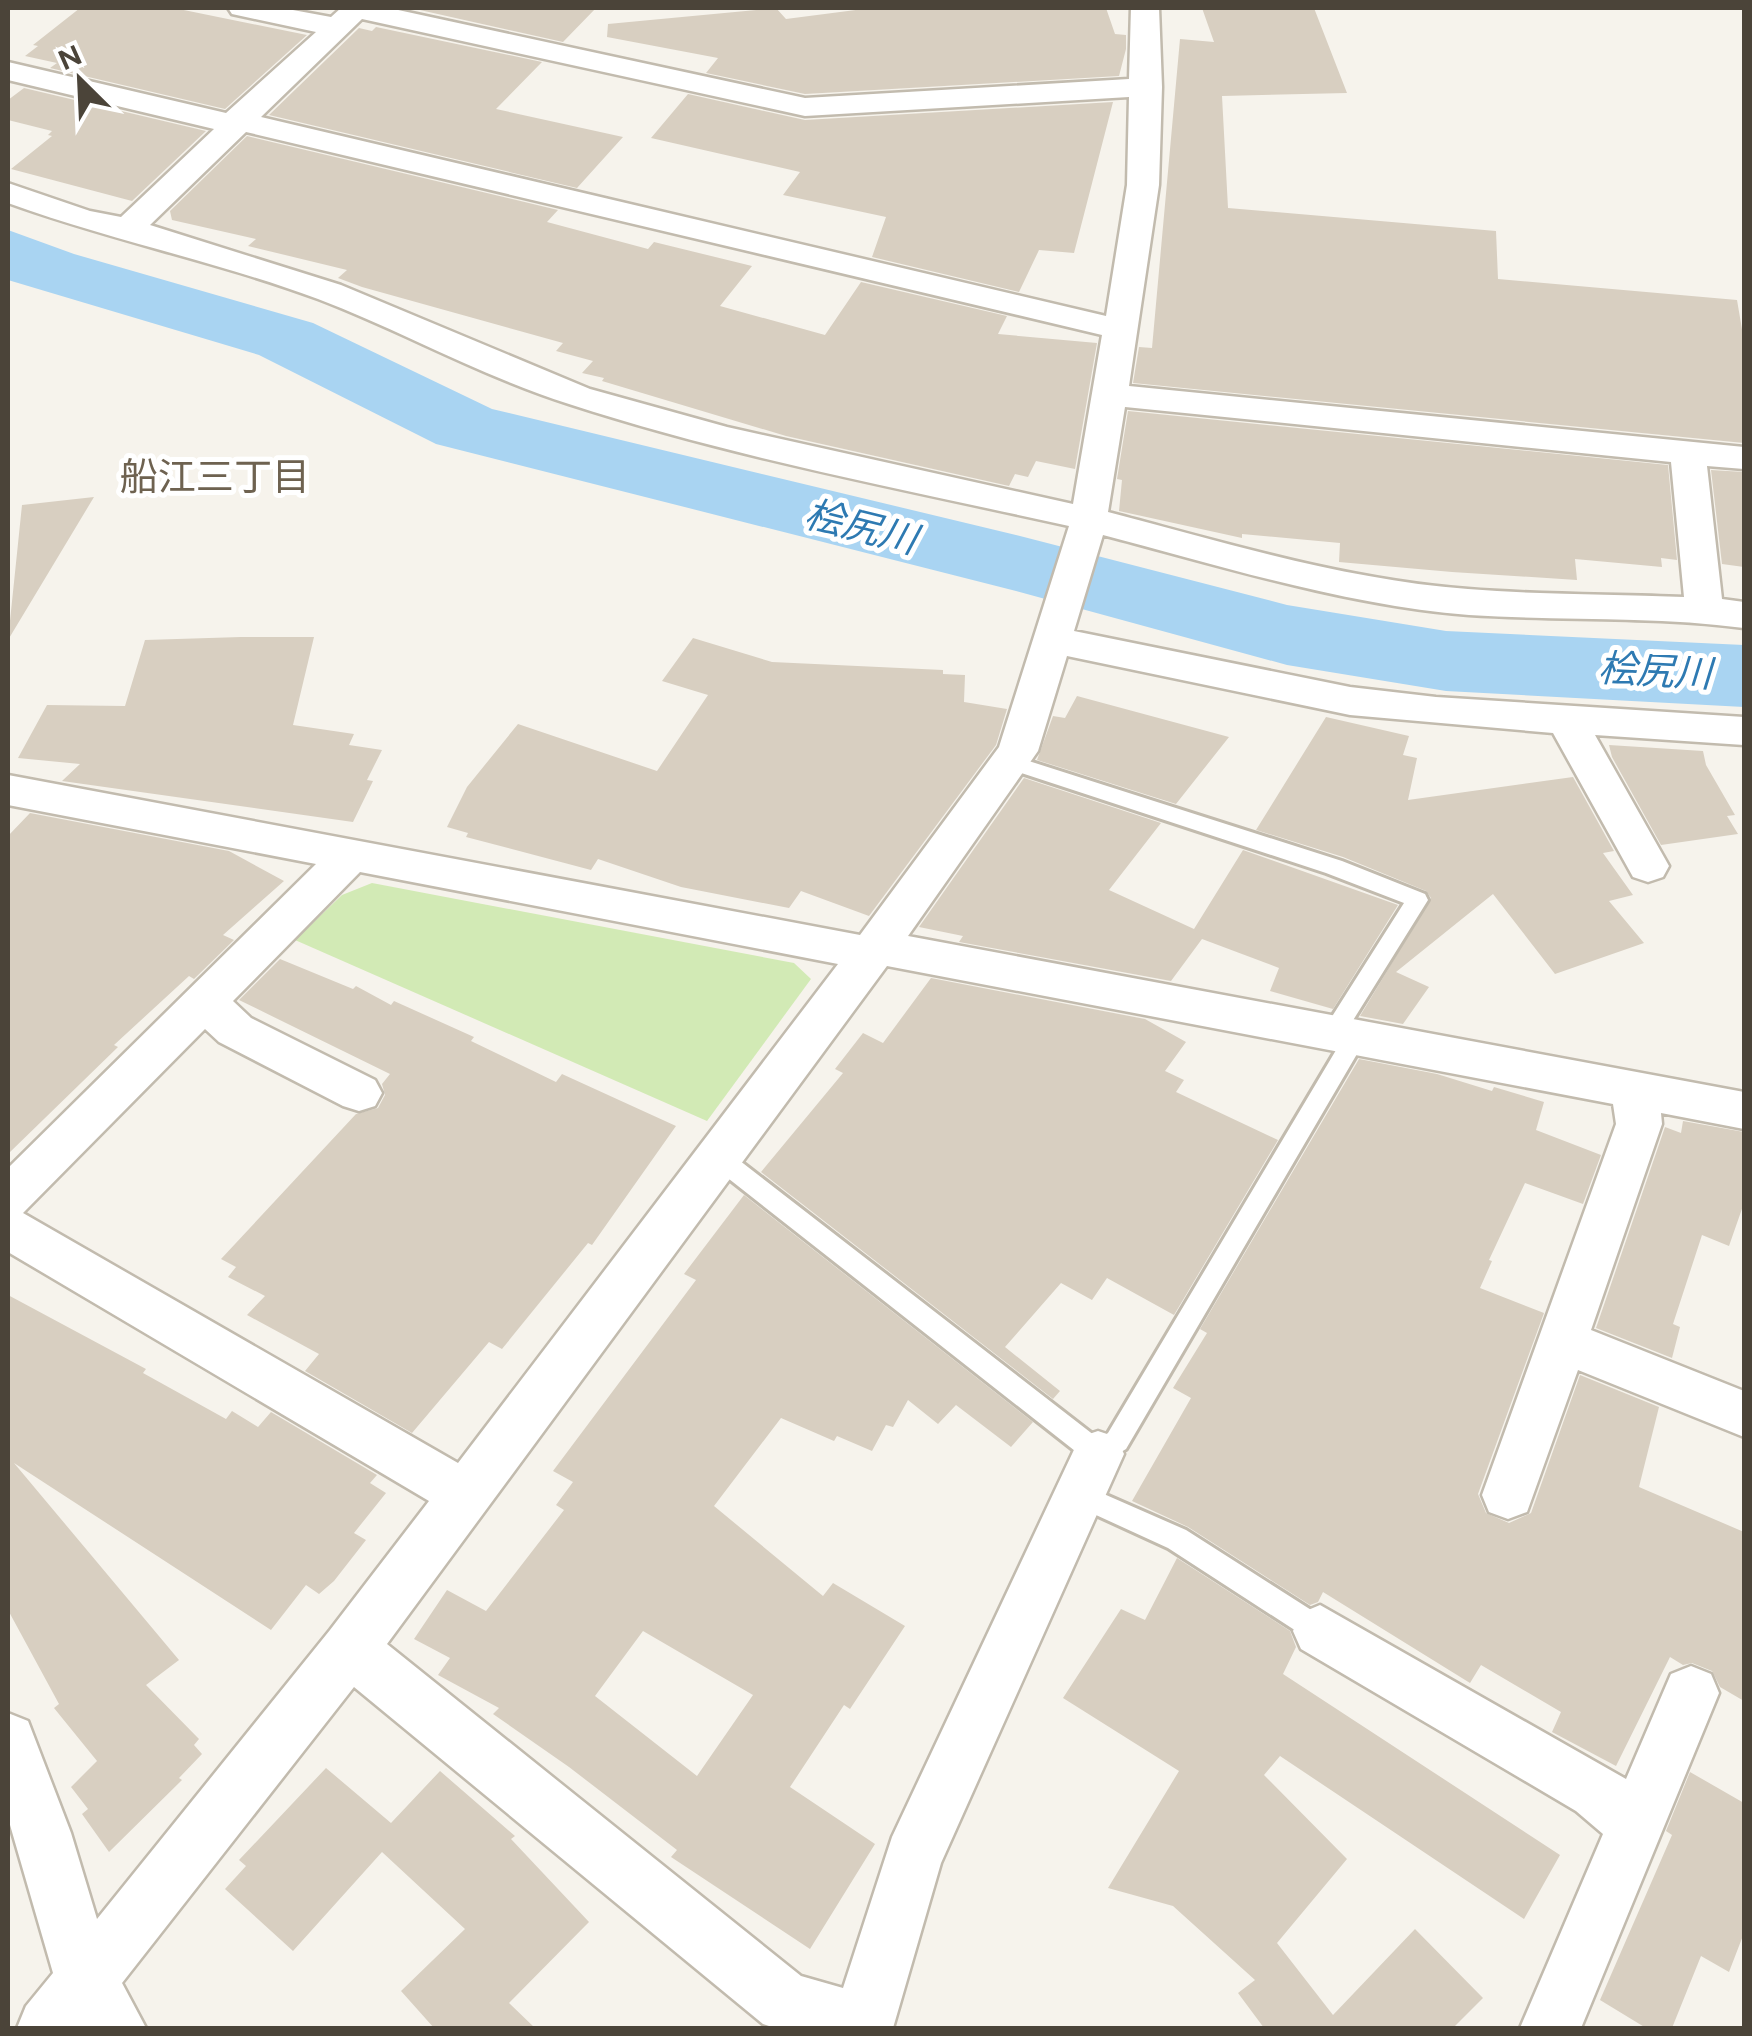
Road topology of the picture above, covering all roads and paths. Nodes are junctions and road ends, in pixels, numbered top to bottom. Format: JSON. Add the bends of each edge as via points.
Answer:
{"nodes":[{"id":1,"x":242,"y":8,"type":"edge"},
{"id":2,"x":1144,"y":8,"type":"edge"},
{"id":3,"x":350,"y":14,"type":"edge"},
{"id":4,"x":8,"y":71,"type":"edge"},
{"id":5,"x":1146,"y":87,"type":"junction"},
{"id":6,"x":234,"y":122,"type":"junction"},
{"id":7,"x":8,"y":192,"type":"edge"},
{"id":8,"x":128,"y":228,"type":"junction"},
{"id":9,"x":1118,"y":328,"type":"junction"},
{"id":10,"x":1110,"y":395,"type":"junction"},
{"id":11,"x":1688,"y":453,"type":"junction"},
{"id":12,"x":1744,"y":458,"type":"edge"},
{"id":13,"x":1087,"y":524,"type":"junction"},
{"id":14,"x":1704,"y":610,"type":"junction"},
{"id":15,"x":1744,"y":616,"type":"edge"},
{"id":16,"x":1056,"y":634,"type":"junction"},
{"id":17,"x":1566,"y":720,"type":"junction"},
{"id":18,"x":1744,"y":732,"type":"edge"},
{"id":19,"x":1010,"y":762,"type":"junction"},
{"id":20,"x":8,"y":790,"type":"edge"},
{"id":21,"x":350,"y":856,"type":"junction"},
{"id":22,"x":1648,"y":866,"type":"dead end"},
{"id":23,"x":873,"y":950,"type":"junction"},
{"id":24,"x":205,"y":1001,"type":"junction"},
{"id":25,"x":1345,"y":1034,"type":"junction"},
{"id":26,"x":1634,"y":1089,"type":"junction"},
{"id":27,"x":358,"y":1093,"type":"dead end"},
{"id":28,"x":1744,"y":1110,"type":"edge"},
{"id":29,"x":718,"y":1157,"type":"junction"},
{"id":30,"x":8,"y":1198,"type":"edge"},
{"id":31,"x":8,"y":1228,"type":"edge"},
{"id":32,"x":1562,"y":1341,"type":"junction"},
{"id":33,"x":1744,"y":1414,"type":"edge"},
{"id":34,"x":1090,"y":1475,"type":"junction"},
{"id":35,"x":466,"y":1494,"type":"junction"},
{"id":36,"x":1508,"y":1495,"type":"dead end"},
{"id":37,"x":1320,"y":1631,"type":"joint"},
{"id":38,"x":350,"y":1650,"type":"junction"},
{"id":39,"x":1692,"y":1693,"type":"dead end"},
{"id":40,"x":8,"y":1741,"type":"edge"},
{"id":41,"x":1636,"y":1825,"type":"junction"},
{"id":42,"x":100,"y":2004,"type":"edge"},
{"id":43,"x":773,"y":2015,"type":"edge"},
{"id":44,"x":863,"y":2026,"type":"edge"},
{"id":45,"x":48,"y":2028,"type":"edge"},
{"id":46,"x":1551,"y":2028,"type":"edge"}],
"edges":[{"from":1,"to":3,"type":"street"},
{"from":2,"to":5,"type":"street"},
{"from":3,"to":5,"type":"street","via":[[805,106]]},
{"from":3,"to":6,"type":"street"},
{"from":4,"to":6,"type":"street"},
{"from":5,"to":9,"type":"street","via":[[1143,185]]},
{"from":6,"to":8,"type":"street"},
{"from":6,"to":9,"type":"street"},
{"from":7,"to":8,"type":"street"},
{"from":8,"to":13,"type":"street","via":[[330,292],[640,416]]},
{"from":9,"to":10,"type":"street"},
{"from":10,"to":11,"type":"street"},
{"from":10,"to":13,"type":"street"},
{"from":11,"to":12,"type":"street"},
{"from":11,"to":14,"type":"street"},
{"from":13,"to":14,"type":"street","via":[[1284,570],[1467,602]]},
{"from":13,"to":16,"type":"street"},
{"from":14,"to":15,"type":"street"},
{"from":16,"to":17,"type":"street","via":[[1350,701]]},
{"from":16,"to":19,"type":"street"},
{"from":17,"to":18,"type":"street"},
{"from":17,"to":22,"type":"street"},
{"from":19,"to":23,"type":"street"},
{"from":19,"to":25,"type":"lane","via":[[1416,900]]},
{"from":20,"to":21,"type":"street"},
{"from":21,"to":23,"type":"street"},
{"from":21,"to":24,"type":"street"},
{"from":23,"to":25,"type":"street"},
{"from":23,"to":29,"type":"street"},
{"from":24,"to":27,"type":"street","via":[[236,1030]]},
{"from":24,"to":30,"type":"street"},
{"from":25,"to":26,"type":"street"},
{"from":25,"to":34,"type":"lane","via":[[1117,1442]]},
{"from":26,"to":28,"type":"street"},
{"from":26,"to":32,"type":"street","via":[[1639,1124]]},
{"from":29,"to":34,"type":"lane"},
{"from":29,"to":35,"type":"street"},
{"from":31,"to":35,"type":"street"},
{"from":32,"to":33,"type":"street"},
{"from":32,"to":36,"type":"street"},
{"from":34,"to":37,"type":"lane"},
{"from":34,"to":44,"type":"street","via":[[913,1858]]},
{"from":35,"to":38,"type":"street"},
{"from":37,"to":41,"type":"street","via":[[1596,1791]]},
{"from":38,"to":42,"type":"street"},
{"from":38,"to":43,"type":"street"},
{"from":39,"to":41,"type":"street"},
{"from":40,"to":42,"type":"street"},
{"from":41,"to":46,"type":"street"},
{"from":42,"to":45,"type":"street"},
{"from":43,"to":44,"type":"street"}]}
